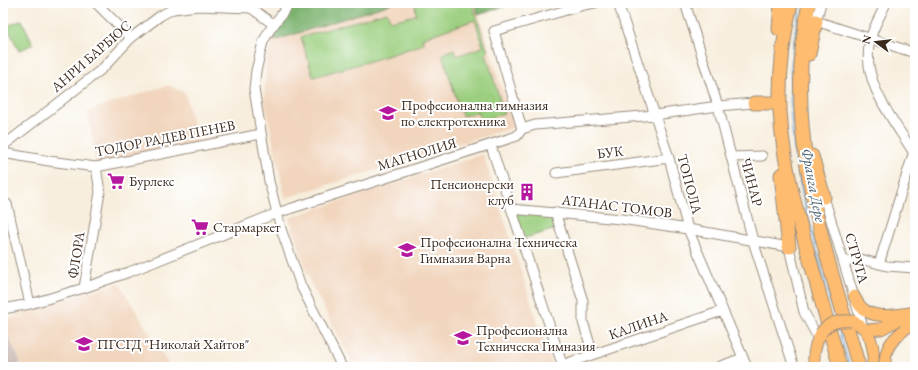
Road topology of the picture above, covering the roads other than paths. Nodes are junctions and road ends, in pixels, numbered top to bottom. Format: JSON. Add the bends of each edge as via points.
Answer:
{"nodes":[{"id":1,"x":96,"y":3,"type":"edge"},
{"id":2,"x":290,"y":3,"type":"edge"},
{"id":3,"x":595,"y":3,"type":"edge"},
{"id":4,"x":615,"y":3,"type":"edge"},
{"id":5,"x":685,"y":3,"type":"edge"},
{"id":6,"x":781,"y":3,"type":"edge"},
{"id":7,"x":791,"y":3,"type":"edge"},
{"id":8,"x":809,"y":3,"type":"edge"},
{"id":9,"x":821,"y":3,"type":"edge"},
{"id":10,"x":886,"y":3,"type":"edge"},
{"id":11,"x":816,"y":21,"type":"junction"},
{"id":12,"x":273,"y":24,"type":"junction"},
{"id":13,"x":132,"y":38,"type":"junction"},
{"id":14,"x":871,"y":38,"type":"junction"},
{"id":15,"x":915,"y":53,"type":"edge"},
{"id":16,"x":800,"y":101,"type":"junction"},
{"id":17,"x":780,"y":102,"type":"junction"},
{"id":18,"x":754,"y":103,"type":"joint"},
{"id":19,"x":718,"y":106,"type":"junction"},
{"id":20,"x":654,"y":115,"type":"junction"},
{"id":21,"x":800,"y":115,"type":"junction"},
{"id":22,"x":522,"y":128,"type":"junction"},
{"id":23,"x":261,"y":134,"type":"junction"},
{"id":24,"x":3,"y":146,"type":"edge"},
{"id":25,"x":490,"y":146,"type":"junction"},
{"id":26,"x":914,"y":151,"type":"edge"},
{"id":27,"x":3,"y":153,"type":"edge"},
{"id":28,"x":762,"y":156,"type":"dead end"},
{"id":29,"x":731,"y":157,"type":"junction"},
{"id":30,"x":669,"y":158,"type":"junction"},
{"id":31,"x":96,"y":167,"type":"junction"},
{"id":32,"x":556,"y":173,"type":"dead end"},
{"id":33,"x":824,"y":197,"type":"joint"},
{"id":34,"x":3,"y":205,"type":"edge"},
{"id":35,"x":511,"y":209,"type":"junction"},
{"id":36,"x":554,"y":212,"type":"junction"},
{"id":37,"x":277,"y":213,"type":"junction"},
{"id":38,"x":688,"y":229,"type":"junction"},
{"id":39,"x":753,"y":241,"type":"junction"},
{"id":40,"x":789,"y":247,"type":"junction"},
{"id":41,"x":844,"y":262,"type":"junction"},
{"id":42,"x":879,"y":264,"type":"junction"},
{"id":43,"x":915,"y":268,"type":"edge"},
{"id":44,"x":84,"y":288,"type":"junction"},
{"id":45,"x":854,"y":296,"type":"junction"},
{"id":46,"x":30,"y":304,"type":"junction"},
{"id":47,"x":3,"y":309,"type":"edge"},
{"id":48,"x":722,"y":311,"type":"junction"},
{"id":49,"x":913,"y":316,"type":"edge"},
{"id":50,"x":864,"y":328,"type":"junction"},
{"id":51,"x":819,"y":336,"type":"junction"},
{"id":52,"x":593,"y":354,"type":"junction"},
{"id":53,"x":874,"y":354,"type":"junction"},
{"id":54,"x":743,"y":358,"type":"junction"},
{"id":55,"x":813,"y":365,"type":"edge"},
{"id":56,"x":562,"y":366,"type":"edge"},
{"id":57,"x":342,"y":367,"type":"edge"},
{"id":58,"x":718,"y":367,"type":"edge"},
{"id":59,"x":747,"y":367,"type":"edge"},
{"id":60,"x":794,"y":367,"type":"edge"},
{"id":61,"x":840,"y":367,"type":"edge"},
{"id":62,"x":859,"y":367,"type":"edge"},
{"id":63,"x":872,"y":367,"type":"edge"},
{"id":64,"x":885,"y":367,"type":"edge"}],
"edges":[{"from":1,"to":13,"type":"street"},
{"from":2,"to":12,"type":"street"},
{"from":3,"to":22,"type":"street","via":[[494,31]]},
{"from":4,"to":20,"type":"street","name":"ТОПОЛА"},
{"from":5,"to":19,"type":"street","name":"ЧИНАР"},
{"from":6,"to":17,"type":"highway"},
{"from":7,"to":17,"type":"highway","via":[[783,47]]},
{"from":8,"to":16,"type":"highway","via":[[803,39]]},
{"from":9,"to":11,"type":"street"},
{"from":10,"to":14,"type":"street"},
{"from":11,"to":14,"type":"street"},
{"from":11,"to":16,"type":"highway"},
{"from":12,"to":13,"type":"street","name":"АНРИ БАРБЮС","via":[[251,8],[198,6],[178,8],[160,16]]},
{"from":12,"to":23,"type":"street","via":[[263,42],[254,89]]},
{"from":13,"to":24,"type":"street","name":"АНРИ БАРБЮС","via":[[102,69]]},
{"from":14,"to":15,"type":"street"},
{"from":14,"to":26,"type":"street","via":[[869,62],[873,83]]},
{"from":16,"to":21,"type":"highway"},
{"from":17,"to":18,"type":"highway"},
{"from":17,"to":40,"type":"highway","via":[[782,188]]},
{"from":17,"to":61,"type":"highway","via":[[786,164],[795,207]]},
{"from":18,"to":19,"type":"street","name":"МАГНОЛИЯ"},
{"from":19,"to":20,"type":"street","name":"МАГНОЛИЯ"},
{"from":19,"to":29,"type":"street","name":"ЧИНАР"},
{"from":20,"to":22,"type":"street","name":"МАГНОЛИЯ"},
{"from":20,"to":30,"type":"street","name":"ТОПОЛА"},
{"from":21,"to":33,"type":"highway"},
{"from":21,"to":62,"type":"highway","via":[[811,193]]},
{"from":22,"to":25,"type":"street","name":"МАГНОЛИЯ","via":[[517,136]]},
{"from":23,"to":31,"type":"street","name":"ТОДОР РАДЕВ ПЕНЕВ"},
{"from":23,"to":37,"type":"street"},
{"from":25,"to":35,"type":"street"},
{"from":25,"to":37,"type":"street","name":"МАГНОЛИЯ"},
{"from":26,"to":42,"type":"street"},
{"from":27,"to":31,"type":"street","name":"ТОДОР РАДЕВ ПЕНЕВ"},
{"from":28,"to":29,"type":"street"},
{"from":29,"to":39,"type":"street","name":"ЧИНАР"},
{"from":30,"to":32,"type":"street","name":"БУК"},
{"from":30,"to":38,"type":"street","name":"ТОПОЛА"},
{"from":31,"to":44,"type":"street","name":"ФЛОРА","via":[[100,192]]},
{"from":33,"to":41,"type":"street","name":"СТРУГА"},
{"from":34,"to":46,"type":"street","via":[[7,204]]},
{"from":35,"to":36,"type":"street","name":"АТАНАС ТОМОВ"},
{"from":35,"to":56,"type":"street"},
{"from":36,"to":38,"type":"street","name":"АТАНАС ТОМОВ"},
{"from":36,"to":52,"type":"street","via":[[583,301],[583,322]]},
{"from":37,"to":44,"type":"street","name":"МАГНОЛИЯ"},
{"from":37,"to":57,"type":"street","via":[[301,286]]},
{"from":38,"to":39,"type":"street","name":"АТАНАС ТОМОВ"},
{"from":38,"to":48,"type":"street","name":"ТОПОЛА"},
{"from":39,"to":40,"type":"street","name":"АТАНАС ТОМОВ"},
{"from":39,"to":60,"type":"street","name":"ЧИНАР"},
{"from":40,"to":51,"type":"street","via":[[804,312]]},
{"from":41,"to":42,"type":"street","via":[[860,259]]},
{"from":41,"to":45,"type":"street","name":"СТРУГА"},
{"from":42,"to":43,"type":"street"},
{"from":44,"to":46,"type":"street","name":"ФЛОРА"},
{"from":45,"to":49,"type":"main road","via":[[862,308],[870,313]]},
{"from":45,"to":50,"type":"street","name":"СТРУГА"},
{"from":46,"to":47,"type":"street","name":"ФЛОРА"},
{"from":48,"to":52,"type":"street","name":"КАЛИНА"},
{"from":48,"to":54,"type":"street","name":"ТОПОЛА"},
{"from":49,"to":50,"type":"main road","via":[[881,329]]},
{"from":49,"to":53,"type":"main road","via":[[884,340]]},
{"from":49,"to":64,"type":"main road","via":[[888,346]]},
{"from":50,"to":51,"type":"main road","bridge":true,"via":[[852,321],[839,321],[827,325]]},
{"from":50,"to":53,"type":"main road","via":[[872,342]]},
{"from":51,"to":55,"type":"main road"},
{"from":52,"to":56,"type":"street","name":"КАЛИНА"},
{"from":53,"to":63,"type":"main road"},
{"from":54,"to":58,"type":"street"},
{"from":54,"to":59,"type":"street","name":"ТОПОЛА"}]}
